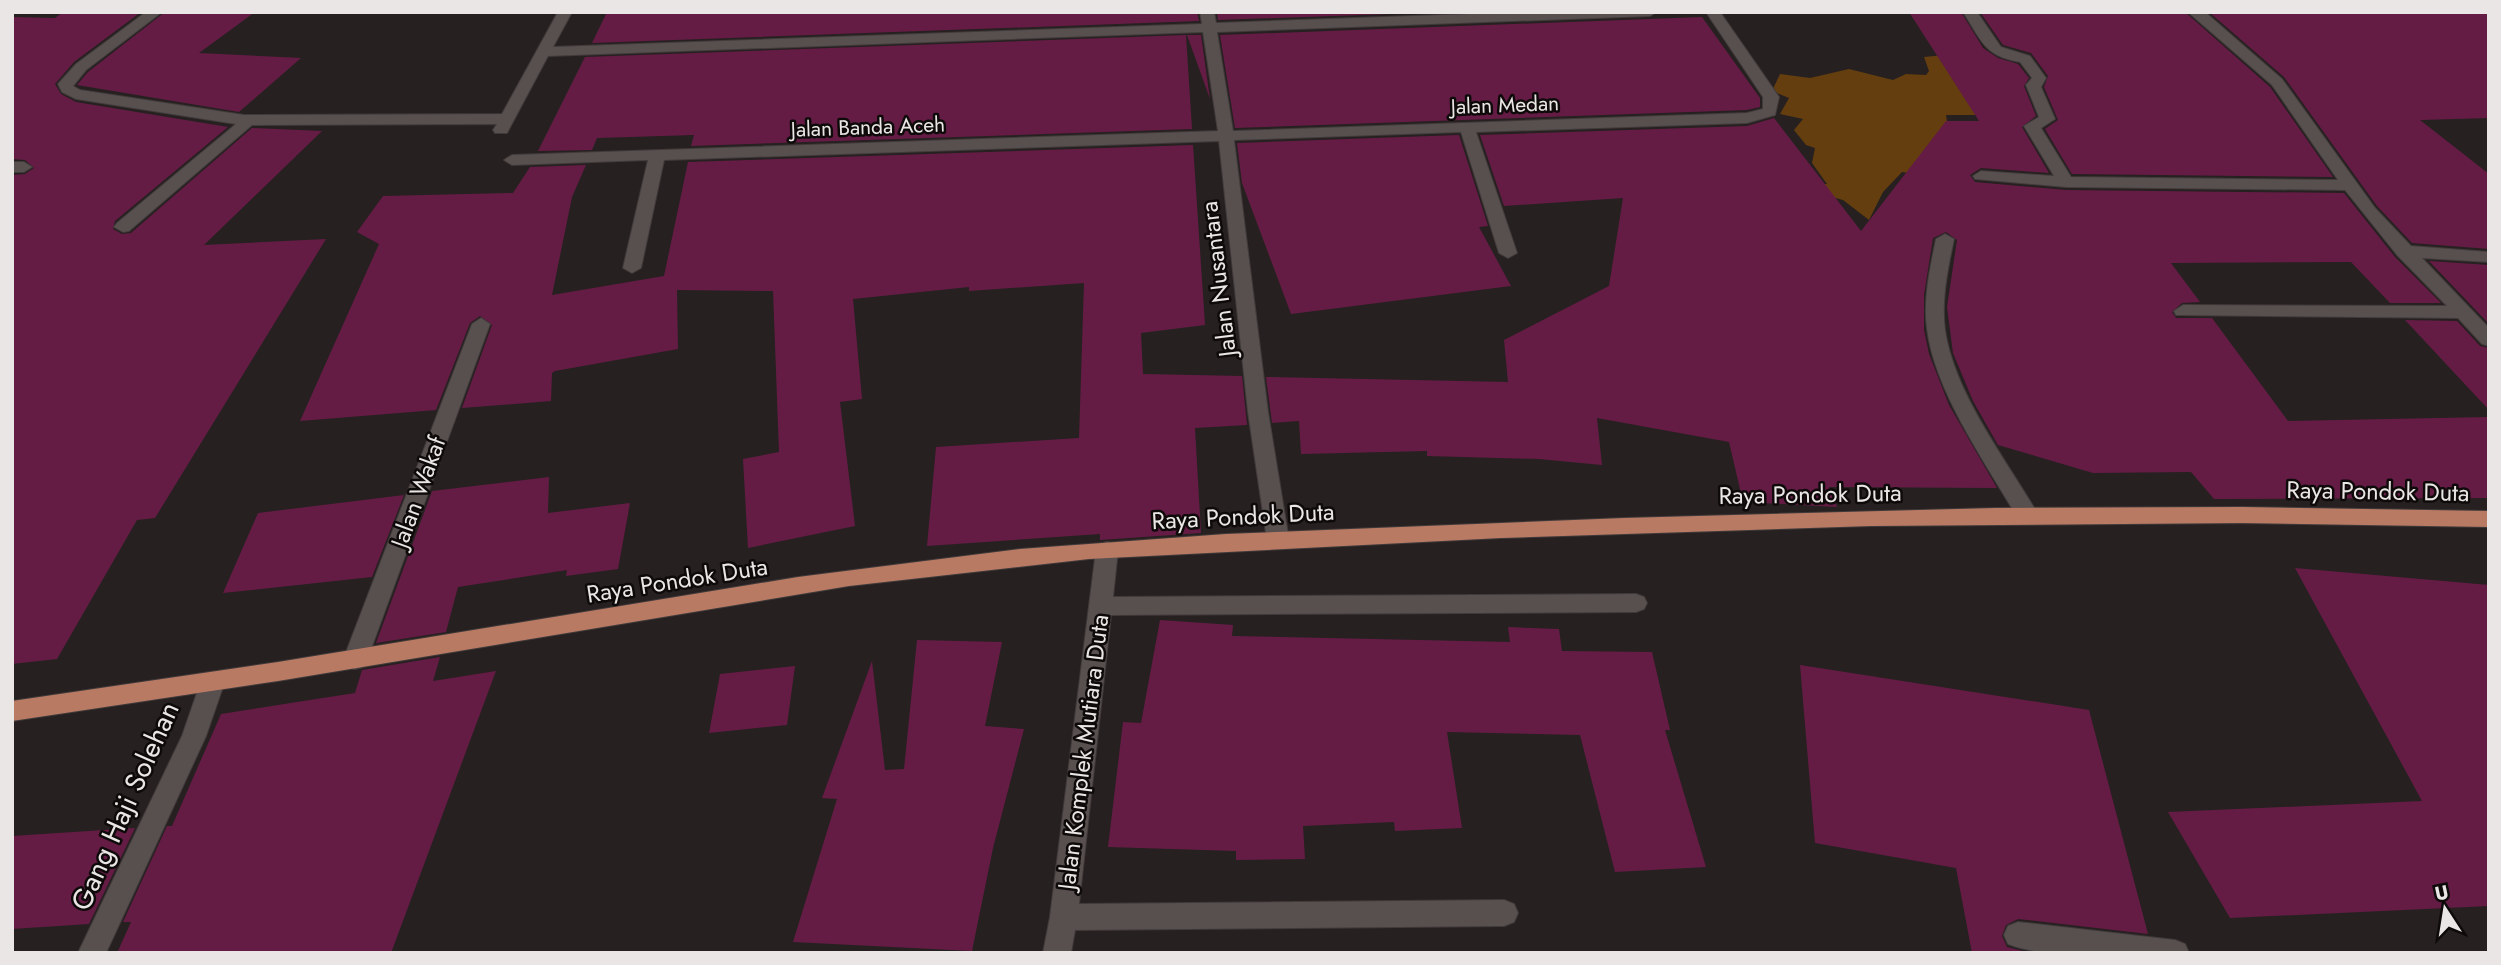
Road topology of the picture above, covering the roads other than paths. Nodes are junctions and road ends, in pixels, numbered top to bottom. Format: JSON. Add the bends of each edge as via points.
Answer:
{"nodes":[{"id":1,"x":155,"y":12,"type":"edge"},
{"id":2,"x":565,"y":12,"type":"edge"},
{"id":3,"x":1650,"y":12,"type":"edge"},
{"id":4,"x":1713,"y":12,"type":"edge"},
{"id":5,"x":1970,"y":12,"type":"edge"},
{"id":6,"x":2195,"y":12,"type":"edge"},
{"id":7,"x":1209,"y":20,"type":"edge"},
{"id":8,"x":545,"y":52,"type":"junction"},
{"id":9,"x":244,"y":120,"type":"junction"},
{"id":10,"x":1466,"y":128,"type":"junction"},
{"id":11,"x":1226,"y":135,"type":"junction"},
{"id":12,"x":657,"y":155,"type":"junction"},
{"id":13,"x":512,"y":160,"type":"dead end"},
{"id":14,"x":1981,"y":176,"type":"dead end"},
{"id":15,"x":2066,"y":182,"type":"junction"},
{"id":16,"x":2349,"y":186,"type":"junction"},
{"id":17,"x":123,"y":227,"type":"dead end"},
{"id":18,"x":1945,"y":239,"type":"dead end"},
{"id":19,"x":2403,"y":251,"type":"junction"},
{"id":20,"x":1508,"y":253,"type":"dead end"},
{"id":21,"x":2489,"y":257,"type":"edge"},
{"id":22,"x":632,"y":268,"type":"dead end"},
{"id":23,"x":2183,"y":311,"type":"dead end"},
{"id":24,"x":2463,"y":312,"type":"junction"},
{"id":25,"x":481,"y":324,"type":"dead end"},
{"id":26,"x":2489,"y":340,"type":"edge"},
{"id":27,"x":2028,"y":516,"type":"junction"},
{"id":28,"x":2489,"y":519,"type":"edge"},
{"id":29,"x":1278,"y":540,"type":"junction"},
{"id":30,"x":1107,"y":550,"type":"junction"},
{"id":31,"x":1636,"y":603,"type":"dead end"},
{"id":32,"x":1100,"y":606,"type":"junction"},
{"id":33,"x":355,"y":660,"type":"junction"},
{"id":34,"x":212,"y":684,"type":"junction"},
{"id":35,"x":12,"y":711,"type":"edge"},
{"id":36,"x":1504,"y":913,"type":"dead end"},
{"id":37,"x":1064,"y":917,"type":"junction"},
{"id":38,"x":2018,"y":935,"type":"dead end"},
{"id":39,"x":92,"y":953,"type":"edge"},
{"id":40,"x":1057,"y":953,"type":"edge"},
{"id":41,"x":2175,"y":953,"type":"edge"}],
"edges":[{"from":1,"to":9,"type":"street","via":[[81,67],[65,84],[67,89]]},
{"from":2,"to":8,"type":"street"},
{"from":3,"to":7,"type":"street"},
{"from":4,"to":10,"type":"street","name":"Jalan Medan","via":[[1771,97],[1770,112],[1747,118]]},
{"from":5,"to":15,"type":"street","via":[[1996,50],[2025,59],[2039,78],[2034,85],[2047,119],[2032,126]]},
{"from":6,"to":16,"type":"street","via":[[2277,82]]},
{"from":7,"to":8,"type":"street"},
{"from":7,"to":11,"type":"street","name":"Jalan Nusantara"},
{"from":8,"to":9,"type":"street","via":[[504,125]]},
{"from":9,"to":17,"type":"street","via":[[239,132]]},
{"from":10,"to":11,"type":"street","name":"Jalan Medan"},
{"from":10,"to":20,"type":"street"},
{"from":11,"to":12,"type":"street","name":"Jalan Banda Aceh"},
{"from":11,"to":29,"type":"street","name":"Jalan Nusantara","via":[[1258,412]]},
{"from":12,"to":13,"type":"street","name":"Jalan Banda Aceh"},
{"from":12,"to":22,"type":"street"},
{"from":14,"to":15,"type":"street"},
{"from":15,"to":16,"type":"street"},
{"from":16,"to":19,"type":"street"},
{"from":18,"to":27,"type":"street","via":[[1936,288],[1936,332],[1970,414]]},
{"from":19,"to":21,"type":"street"},
{"from":19,"to":24,"type":"street"},
{"from":23,"to":24,"type":"street"},
{"from":24,"to":26,"type":"street"},
{"from":25,"to":33,"type":"street","name":"Jalan Wakaf"},
{"from":27,"to":28,"type":"main road","name":"Raya Pondok Duta"},
{"from":27,"to":29,"type":"main road","name":"Raya Pondok Duta","via":[[1633,525]]},
{"from":29,"to":30,"type":"main road","name":"Raya Pondok Duta"},
{"from":30,"to":32,"type":"street","name":"Jalan Komplek Mutiara Duta"},
{"from":30,"to":33,"type":"main road","name":"Raya Pondok Duta","via":[[951,564]]},
{"from":31,"to":32,"type":"street"},
{"from":32,"to":37,"type":"street","name":"Jalan Komplek Mutiara Duta"},
{"from":33,"to":34,"type":"main road","name":"Raya Pondok Duta"},
{"from":34,"to":35,"type":"main road","name":"Raya Pondok Duta"},
{"from":34,"to":39,"type":"street","name":"Gang Haji Solehan","via":[[194,736]]},
{"from":36,"to":37,"type":"street"},
{"from":37,"to":40,"type":"street","name":"Jalan Komplek Mutiara Duta"},
{"from":38,"to":41,"type":"street"}]}
